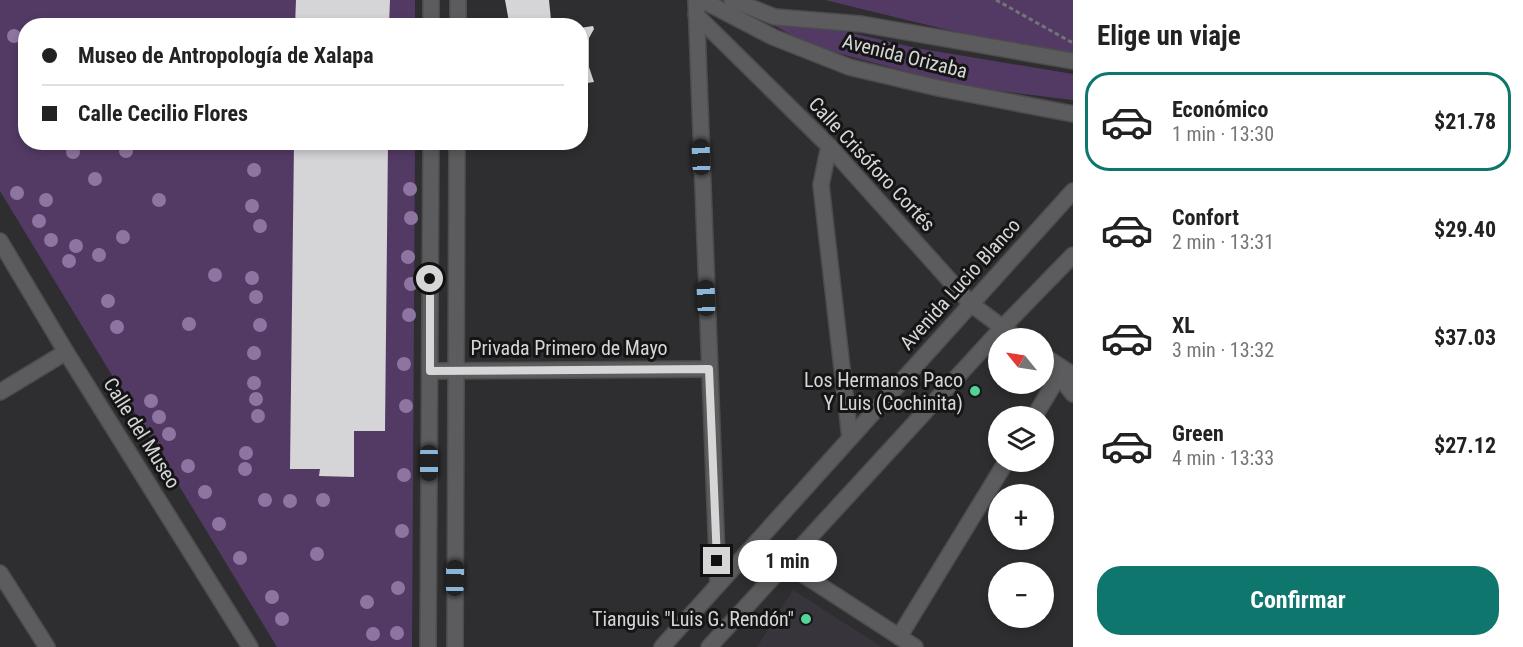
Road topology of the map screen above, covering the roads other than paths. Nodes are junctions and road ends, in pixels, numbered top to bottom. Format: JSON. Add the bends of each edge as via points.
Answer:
{"nodes":[{"id":1,"x":431,"y":0,"type":"edge"},
{"id":2,"x":458,"y":0,"type":"edge"},
{"id":3,"x":702,"y":0,"type":"edge"},
{"id":4,"x":732,"y":0,"type":"edge"},
{"id":5,"x":696,"y":8,"type":"edge"},
{"id":6,"x":431,"y":18,"type":"edge"},
{"id":7,"x":458,"y":18,"type":"edge"},
{"id":8,"x":1073,"y":61,"type":"edge"},
{"id":9,"x":1072,"y":114,"type":"edge"},
{"id":10,"x":829,"y":146,"type":"junction"},
{"id":11,"x":431,"y":150,"type":"edge"},
{"id":12,"x":457,"y":150,"type":"edge"},
{"id":13,"x":1073,"y":191,"type":"edge"},
{"id":14,"x":0,"y":241,"type":"edge"},
{"id":15,"x":1073,"y":255,"type":"edge"},
{"id":16,"x":971,"y":304,"type":"junction"},
{"id":17,"x":1002,"y":328,"type":"joint"},
{"id":18,"x":988,"y":343,"type":"edge"},
{"id":19,"x":66,"y":352,"type":"junction"},
{"id":20,"x":709,"y":369,"type":"junction"},
{"id":21,"x":457,"y":370,"type":"junction"},
{"id":22,"x":430,"y":371,"type":"junction"},
{"id":23,"x":1065,"y":374,"type":"edge"},
{"id":24,"x":0,"y":392,"type":"edge"},
{"id":25,"x":1073,"y":394,"type":"edge"},
{"id":26,"x":1042,"y":406,"type":"edge"},
{"id":27,"x":850,"y":438,"type":"junction"},
{"id":28,"x":1000,"y":472,"type":"edge"},
{"id":29,"x":787,"y":564,"type":"junction"},
{"id":30,"x":0,"y":573,"type":"edge"},
{"id":31,"x":718,"y":585,"type":"junction"},
{"id":32,"x":899,"y":637,"type":"junction"},
{"id":33,"x":47,"y":647,"type":"edge"},
{"id":34,"x":250,"y":647,"type":"edge"},
{"id":35,"x":428,"y":647,"type":"edge"},
{"id":36,"x":455,"y":647,"type":"edge"},
{"id":37,"x":662,"y":647,"type":"edge"},
{"id":38,"x":709,"y":647,"type":"edge"},
{"id":39,"x":915,"y":647,"type":"edge"}],
"edges":[{"from":1,"to":6,"type":"street"},
{"from":2,"to":7,"type":"street"},
{"from":3,"to":9,"type":"street","name":"Avenida Orizaba","via":[[773,36],[849,67]]},
{"from":4,"to":8,"type":"street","via":[[775,17],[861,24]]},
{"from":5,"to":10,"type":"street","name":"Calle Crisóforo Cortés"},
{"from":5,"to":20,"type":"street"},
{"from":10,"to":16,"type":"street","name":"Calle Crisóforo Cortés"},
{"from":10,"to":27,"type":"street","via":[[821,185]]},
{"from":11,"to":22,"type":"street"},
{"from":12,"to":21,"type":"street"},
{"from":13,"to":16,"type":"street","name":"Avenida Lucio Blanco"},
{"from":14,"to":19,"type":"street","name":"Calle del Museo"},
{"from":15,"to":17,"type":"street"},
{"from":16,"to":17,"type":"street","name":"Calle Crisóforo Cortés"},
{"from":16,"to":27,"type":"street","name":"Avenida Lucio Blanco"},
{"from":18,"to":29,"type":"street"},
{"from":19,"to":24,"type":"street"},
{"from":19,"to":34,"type":"street","name":"Calle del Museo"},
{"from":20,"to":21,"type":"street","name":"Privada Primero de Mayo"},
{"from":20,"to":31,"type":"street"},
{"from":21,"to":22,"type":"street","name":"Privada Primero de Mayo"},
{"from":21,"to":36,"type":"street"},
{"from":22,"to":35,"type":"street"},
{"from":23,"to":25,"type":"street"},
{"from":23,"to":26,"type":"street"},
{"from":27,"to":31,"type":"street","name":"Avenida Lucio Blanco"},
{"from":28,"to":32,"type":"street"},
{"from":29,"to":32,"type":"street"},
{"from":29,"to":38,"type":"street"},
{"from":30,"to":33,"type":"street"},
{"from":31,"to":37,"type":"street","name":"Avenida Lucio Blanco"},
{"from":32,"to":39,"type":"street"}]}
